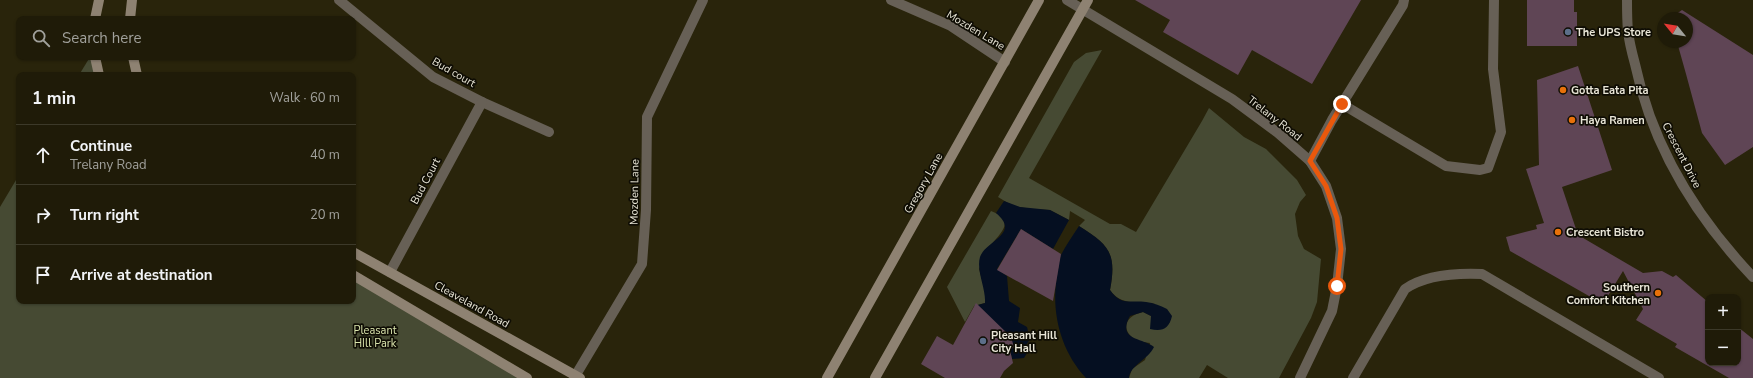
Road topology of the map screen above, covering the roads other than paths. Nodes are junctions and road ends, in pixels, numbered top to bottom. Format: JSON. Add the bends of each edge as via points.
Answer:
{"nodes":[{"id":1,"x":100,"y":0,"type":"edge"},
{"id":2,"x":132,"y":0,"type":"edge"},
{"id":3,"x":339,"y":0,"type":"edge"},
{"id":4,"x":703,"y":0,"type":"edge"},
{"id":5,"x":891,"y":0,"type":"edge"},
{"id":6,"x":1039,"y":0,"type":"edge"},
{"id":7,"x":1067,"y":0,"type":"edge"},
{"id":8,"x":1088,"y":0,"type":"edge"},
{"id":9,"x":1404,"y":0,"type":"edge"},
{"id":10,"x":1494,"y":0,"type":"edge"},
{"id":11,"x":1627,"y":0,"type":"edge"},
{"id":12,"x":1082,"y":10,"type":"junction"},
{"id":13,"x":96,"y":16,"type":"edge"},
{"id":14,"x":130,"y":16,"type":"edge"},
{"id":15,"x":96,"y":60,"type":"edge"},
{"id":16,"x":134,"y":60,"type":"edge"},
{"id":17,"x":1005,"y":62,"type":"junction"},
{"id":18,"x":98,"y":72,"type":"edge"},
{"id":19,"x":136,"y":72,"type":"edge"},
{"id":20,"x":482,"y":102,"type":"junction"},
{"id":21,"x":1342,"y":104,"type":"junction"},
{"id":22,"x":549,"y":132,"type":"dead end"},
{"id":23,"x":1310,"y":161,"type":"junction"},
{"id":24,"x":356,"y":254,"type":"edge"},
{"id":25,"x":390,"y":272,"type":"junction"},
{"id":26,"x":1753,"y":277,"type":"edge"},
{"id":27,"x":356,"y":278,"type":"edge"},
{"id":28,"x":576,"y":377,"type":"edge"},
{"id":29,"x":527,"y":378,"type":"edge"},
{"id":30,"x":827,"y":378,"type":"edge"},
{"id":31,"x":875,"y":378,"type":"edge"},
{"id":32,"x":1301,"y":378,"type":"edge"},
{"id":33,"x":1353,"y":378,"type":"edge"},
{"id":34,"x":1658,"y":378,"type":"edge"}],
"edges":[{"from":1,"to":13,"type":"main road"},
{"from":2,"to":14,"type":"main road"},
{"from":3,"to":20,"type":"street","name":"Bud court","via":[[433,77]]},
{"from":4,"to":28,"type":"street","name":"Mozden Lane","via":[[647,117],[646,210],[642,264]]},
{"from":5,"to":17,"type":"street","name":"Mozden Lane","via":[[951,26]]},
{"from":6,"to":17,"type":"main road","name":"Gregory Lane"},
{"from":7,"to":12,"type":"street","name":"Trelany Road"},
{"from":8,"to":12,"type":"main road"},
{"from":9,"to":21,"type":"street","via":[[1403,6]]},
{"from":10,"to":21,"type":"street","via":[[1493,69],[1501,132],[1488,168],[1480,170],[1446,166]]},
{"from":11,"to":26,"type":"street","name":"Crescent Drive","via":[[1628,32],[1639,86],[1657,137],[1683,188],[1717,236]]},
{"from":12,"to":23,"type":"street","name":"Trelany Road","via":[[1232,99],[1278,133]]},
{"from":12,"to":31,"type":"main road"},
{"from":15,"to":18,"type":"main road"},
{"from":16,"to":19,"type":"main road"},
{"from":17,"to":30,"type":"main road","name":"Gregory Lane"},
{"from":20,"to":22,"type":"street","name":"Bud court"},
{"from":20,"to":25,"type":"street","name":"Bud Court"},
{"from":21,"to":23,"type":"street"},
{"from":23,"to":32,"type":"street","name":"Trelany Road","via":[[1326,186],[1337,218],[1341,249],[1332,311]]},
{"from":24,"to":25,"type":"main road","name":"Cleaveland Road"},
{"from":25,"to":28,"type":"main road","name":"Cleaveland Road"},
{"from":27,"to":29,"type":"main road"},
{"from":33,"to":34,"type":"street","via":[[1405,289],[1413,283],[1448,275],[1469,274],[1482,274]]}]}
